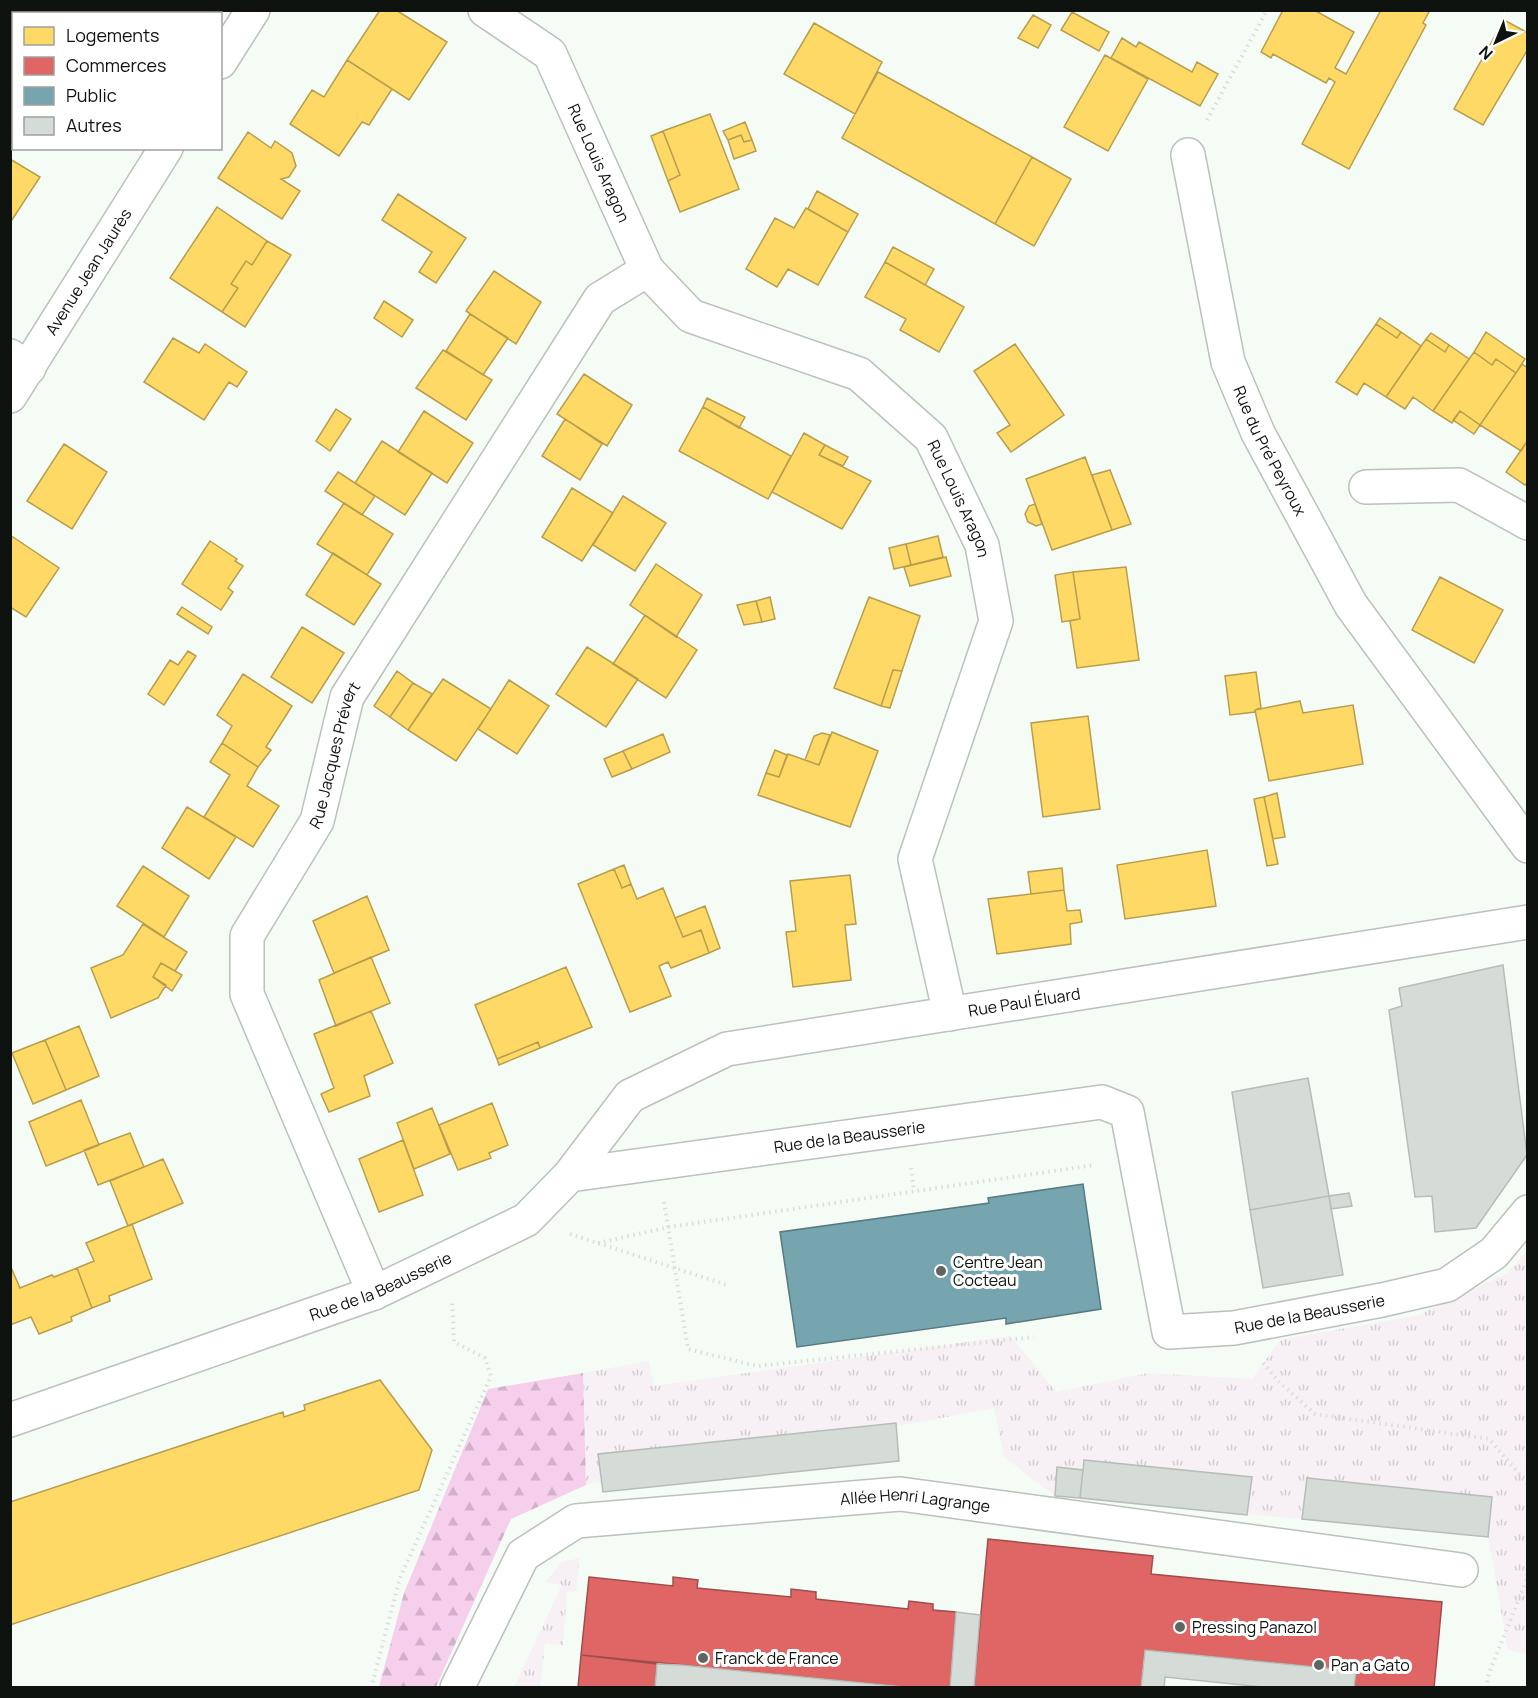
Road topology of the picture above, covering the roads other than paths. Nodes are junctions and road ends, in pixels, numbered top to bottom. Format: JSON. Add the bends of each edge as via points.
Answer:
{"nodes":[{"id":1,"x":253,"y":10,"type":"edge"},
{"id":2,"x":485,"y":10,"type":"edge"},
{"id":3,"x":222,"y":59,"type":"edge"},
{"id":4,"x":165,"y":150,"type":"edge"},
{"id":5,"x":1188,"y":155,"type":"road end"},
{"id":6,"x":647,"y":270,"type":"junction"},
{"id":7,"x":20,"y":362,"type":"edge"},
{"id":8,"x":10,"y":396,"type":"edge"},
{"id":9,"x":1366,"y":487,"type":"dead end"},
{"id":10,"x":1527,"y":523,"type":"edge"},
{"id":11,"x":1527,"y":846,"type":"edge"},
{"id":12,"x":1527,"y":922,"type":"edge"},
{"id":13,"x":950,"y":1014,"type":"junction"},
{"id":14,"x":570,"y":1175,"type":"junction"},
{"id":15,"x":1527,"y":1212,"type":"edge"},
{"id":16,"x":374,"y":1293,"type":"junction"},
{"id":17,"x":10,"y":1420,"type":"edge"},
{"id":18,"x":1461,"y":1569,"type":"dead end"},
{"id":19,"x":457,"y":1688,"type":"edge"}],
"edges":[{"from":1,"to":3,"type":"street"},
{"from":2,"to":6,"type":"street","name":"Rue Louis Aragon","via":[[550,54]]},
{"from":4,"to":7,"type":"street","name":"Avenue Jean Jaurès"},
{"from":5,"to":11,"type":"street","name":"Rue du Pré Peyroux","via":[[1228,362],[1258,433],[1351,605]]},
{"from":6,"to":13,"type":"street","name":"Rue Louis Aragon","via":[[691,316],[859,374],[931,438],[982,545],[996,621],[915,859]]},
{"from":6,"to":16,"type":"street","name":"Rue Jacques Prévert","via":[[600,299],[347,697],[316,821],[247,936],[247,994]]},
{"from":7,"to":8,"type":"street","name":"Avenue Jean Jaurès"},
{"from":9,"to":10,"type":"street","via":[[1459,485]]},
{"from":12,"to":13,"type":"street","name":"Rue Paul Éluard"},
{"from":13,"to":14,"type":"street","name":"Rue Paul Éluard","via":[[727,1049],[630,1096]]},
{"from":14,"to":15,"type":"street","name":"Rue de la Beausserie","via":[[1102,1102],[1127,1112],[1169,1332],[1234,1328],[1447,1285],[1494,1254]]},
{"from":14,"to":16,"type":"street","name":"Rue de la Beausserie","via":[[526,1220]]},
{"from":16,"to":17,"type":"street","name":"Rue de la Beausserie"},
{"from":18,"to":19,"type":"street","name":"Allée Henri Lagrange","via":[[900,1494],[576,1521],[523,1555]]}]}
